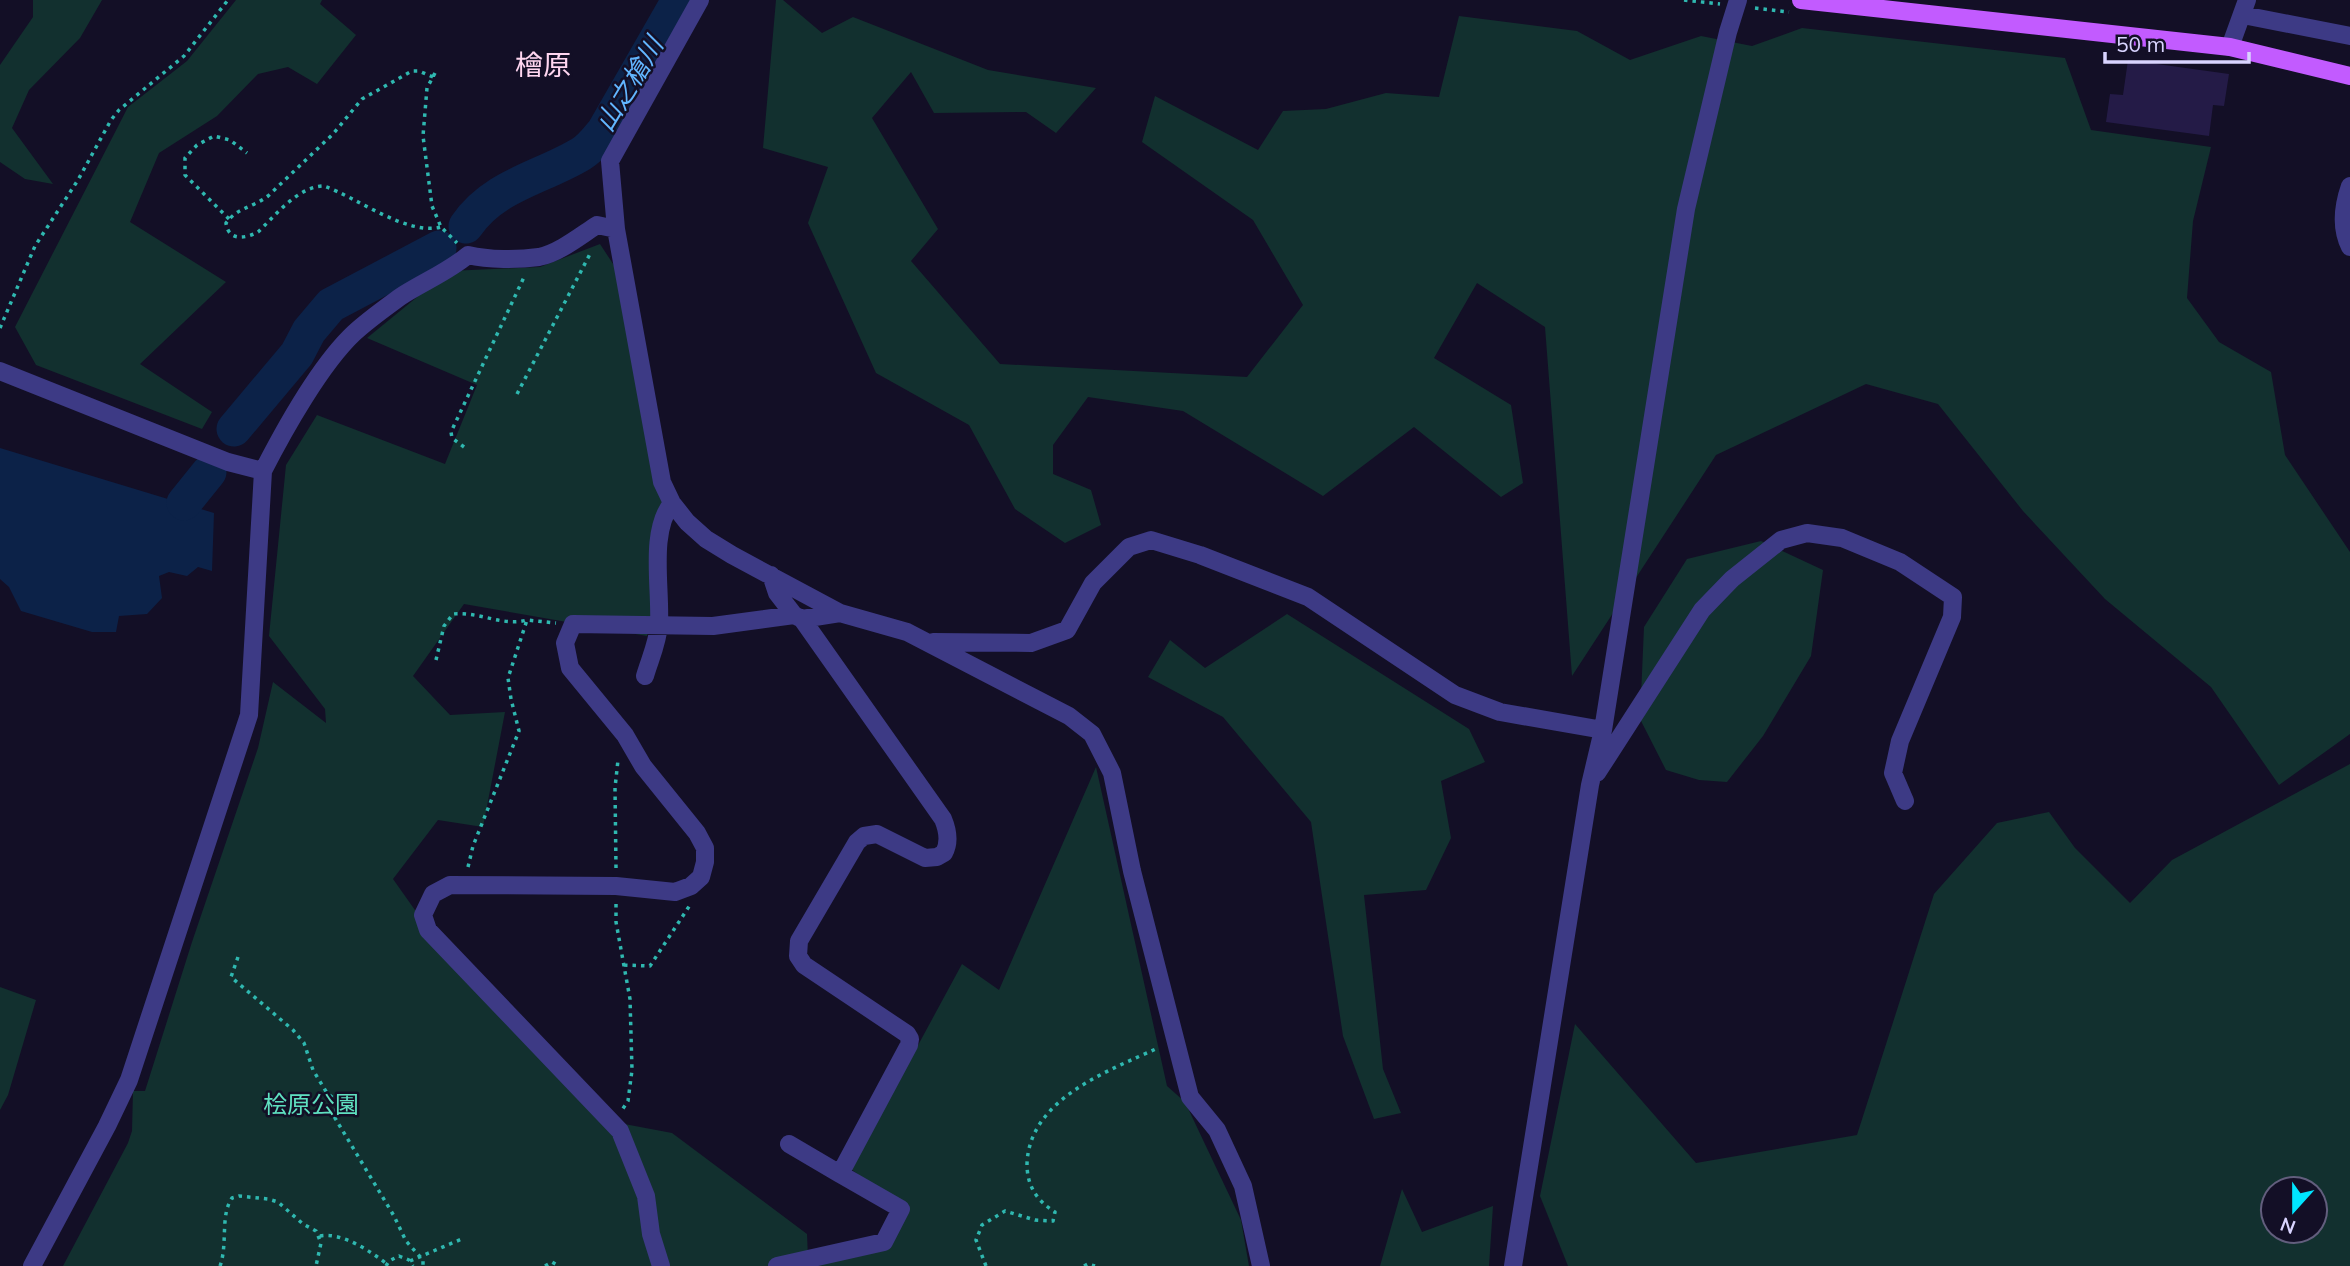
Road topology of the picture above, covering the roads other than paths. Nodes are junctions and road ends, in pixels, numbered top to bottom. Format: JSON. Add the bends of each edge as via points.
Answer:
{"nodes":[{"id":1,"x":699,"y":0,"type":"edge"},
{"id":2,"x":1738,"y":0,"type":"edge"},
{"id":3,"x":1801,"y":0,"type":"edge"},
{"id":4,"x":2245,"y":7,"type":"edge"},
{"id":5,"x":2350,"y":36,"type":"edge"},
{"id":6,"x":2230,"y":47,"type":"junction"},
{"id":7,"x":2350,"y":75,"type":"edge"},
{"id":8,"x":2350,"y":186,"type":"edge"},
{"id":9,"x":616,"y":229,"type":"junction"},
{"id":10,"x":2350,"y":247,"type":"edge"},
{"id":11,"x":0,"y":371,"type":"edge"},
{"id":12,"x":263,"y":471,"type":"junction"},
{"id":13,"x":672,"y":503,"type":"junction"},
{"id":14,"x":771,"y":575,"type":"junction"},
{"id":15,"x":840,"y":613,"type":"junction"},
{"id":16,"x":798,"y":617,"type":"junction"},
{"id":17,"x":659,"y":626,"type":"junction"},
{"id":18,"x":926,"y":642,"type":"junction"},
{"id":19,"x":645,"y":676,"type":"dead end"},
{"id":20,"x":1603,"y":730,"type":"junction"},
{"id":21,"x":1590,"y":785,"type":"junction"},
{"id":22,"x":1905,"y":801,"type":"dead end"},
{"id":23,"x":789,"y":1144,"type":"dead end"},
{"id":24,"x":840,"y":1174,"type":"junction"},
{"id":25,"x":32,"y":1266,"type":"edge"},
{"id":26,"x":662,"y":1266,"type":"edge"},
{"id":27,"x":776,"y":1266,"type":"edge"},
{"id":28,"x":1261,"y":1266,"type":"edge"},
{"id":29,"x":1513,"y":1266,"type":"edge"}],
"edges":[{"from":1,"to":9,"type":"street","via":[[610,161]]},
{"from":2,"to":20,"type":"street","via":[[1686,209]]},
{"from":3,"to":6,"type":"main road"},
{"from":4,"to":5,"type":"street"},
{"from":4,"to":6,"type":"street"},
{"from":6,"to":7,"type":"main road"},
{"from":8,"to":10,"type":"street","via":[[2343,208],[2344,235]]},
{"from":9,"to":12,"type":"street","via":[[597,225],[541,257],[468,254],[401,297],[354,334],[325,368]]},
{"from":9,"to":13,"type":"street","via":[[662,482]]},
{"from":11,"to":12,"type":"street"},
{"from":12,"to":25,"type":"street","via":[[249,715],[129,1080]]},
{"from":13,"to":14,"type":"street","via":[[706,539]]},
{"from":13,"to":17,"type":"street","via":[[661,521],[659,538]]},
{"from":14,"to":15,"type":"street"},
{"from":14,"to":16,"type":"street","via":[[777,593]]},
{"from":15,"to":16,"type":"street"},
{"from":15,"to":18,"type":"street"},
{"from":16,"to":17,"type":"street"},
{"from":16,"to":24,"type":"street","via":[[948,831],[944,853],[932,859],[877,834],[864,836],[799,941],[798,956],[804,965],[910,1039]]},
{"from":17,"to":19,"type":"street"},
{"from":17,"to":26,"type":"street","via":[[573,624],[565,643],[570,668],[697,832],[705,848],[701,877],[675,892],[616,886],[450,885],[433,894],[424,915],[428,930],[620,1131],[646,1196],[651,1234]]},
{"from":18,"to":20,"type":"street","via":[[1031,643],[1067,630],[1093,583],[1129,547],[1151,540],[1308,597],[1455,695],[1500,712]]},
{"from":18,"to":28,"type":"street","via":[[1057,709],[1092,734],[1112,773],[1190,1097],[1217,1130],[1243,1186]]},
{"from":20,"to":21,"type":"street"},
{"from":21,"to":22,"type":"street","via":[[1702,610],[1781,540],[1807,533],[1842,538],[1900,562],[1952,597],[1952,617],[1900,741],[1893,773]]},
{"from":21,"to":29,"type":"street"},
{"from":23,"to":24,"type":"street"},
{"from":24,"to":27,"type":"street","via":[[901,1209],[884,1242]]}]}
